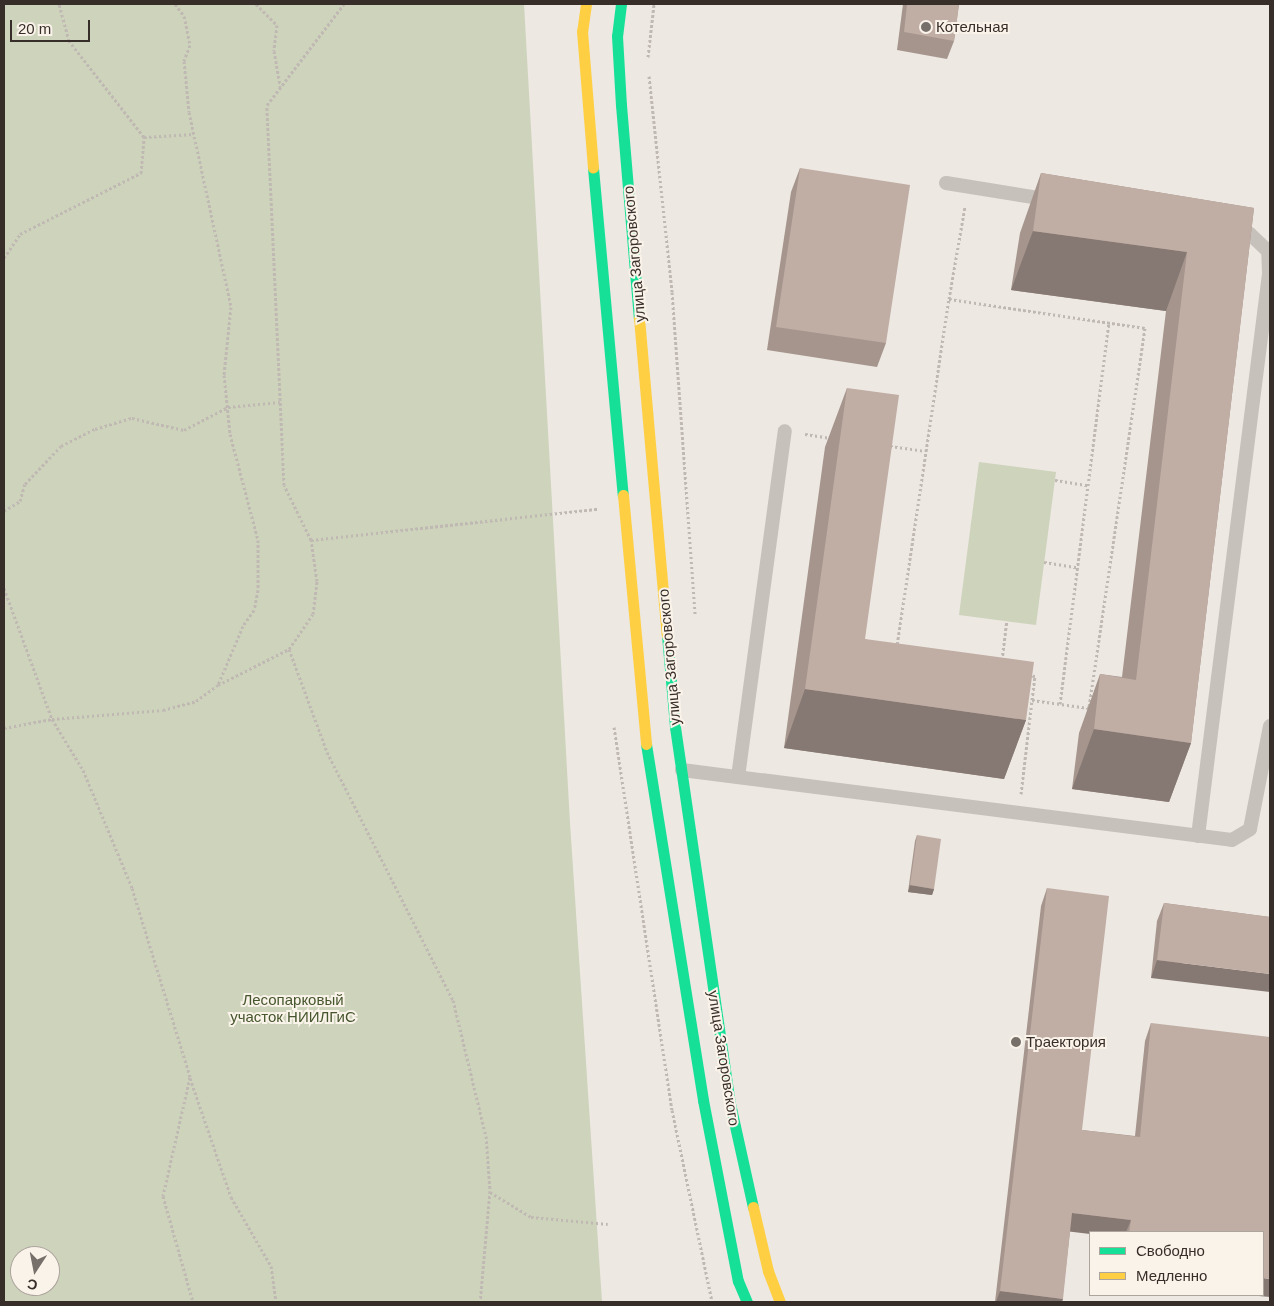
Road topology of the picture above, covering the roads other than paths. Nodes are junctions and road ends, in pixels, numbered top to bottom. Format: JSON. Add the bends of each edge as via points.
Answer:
{"nodes":[{"id":1,"x":586,"y":4,"type":"edge"},
{"id":2,"x":621,"y":4,"type":"edge"},
{"id":3,"x":946,"y":183,"type":"dead end"},
{"id":4,"x":1066,"y":203,"type":"edge"},
{"id":5,"x":1221,"y":229,"type":"edge"},
{"id":6,"x":785,"y":431,"type":"road end"},
{"id":7,"x":1270,"y":726,"type":"edge"},
{"id":8,"x":682,"y":770,"type":"junction"},
{"id":9,"x":738,"y":777,"type":"junction"},
{"id":10,"x":1198,"y":836,"type":"junction"},
{"id":11,"x":747,"y":1302,"type":"edge"},
{"id":12,"x":780,"y":1302,"type":"edge"}],
"edges":[{"from":1,"to":11,"type":"street","name":"улица Загоровского","via":[[582,31],[646,742],[703,1100],[738,1281]]},
{"from":2,"to":8,"type":"street","name":"улица Загоровского","via":[[617,36],[621,105]]},
{"from":3,"to":4,"type":"lane"},
{"from":5,"to":10,"type":"lane","via":[[1250,234],[1268,251],[1269,274]]},
{"from":6,"to":9,"type":"lane"},
{"from":7,"to":10,"type":"lane","via":[[1250,829],[1232,840]]},
{"from":8,"to":9,"type":"lane"},
{"from":8,"to":12,"type":"street","name":"улица Загоровского","via":[[729,1099],[768,1271]]},
{"from":9,"to":10,"type":"lane"}]}
